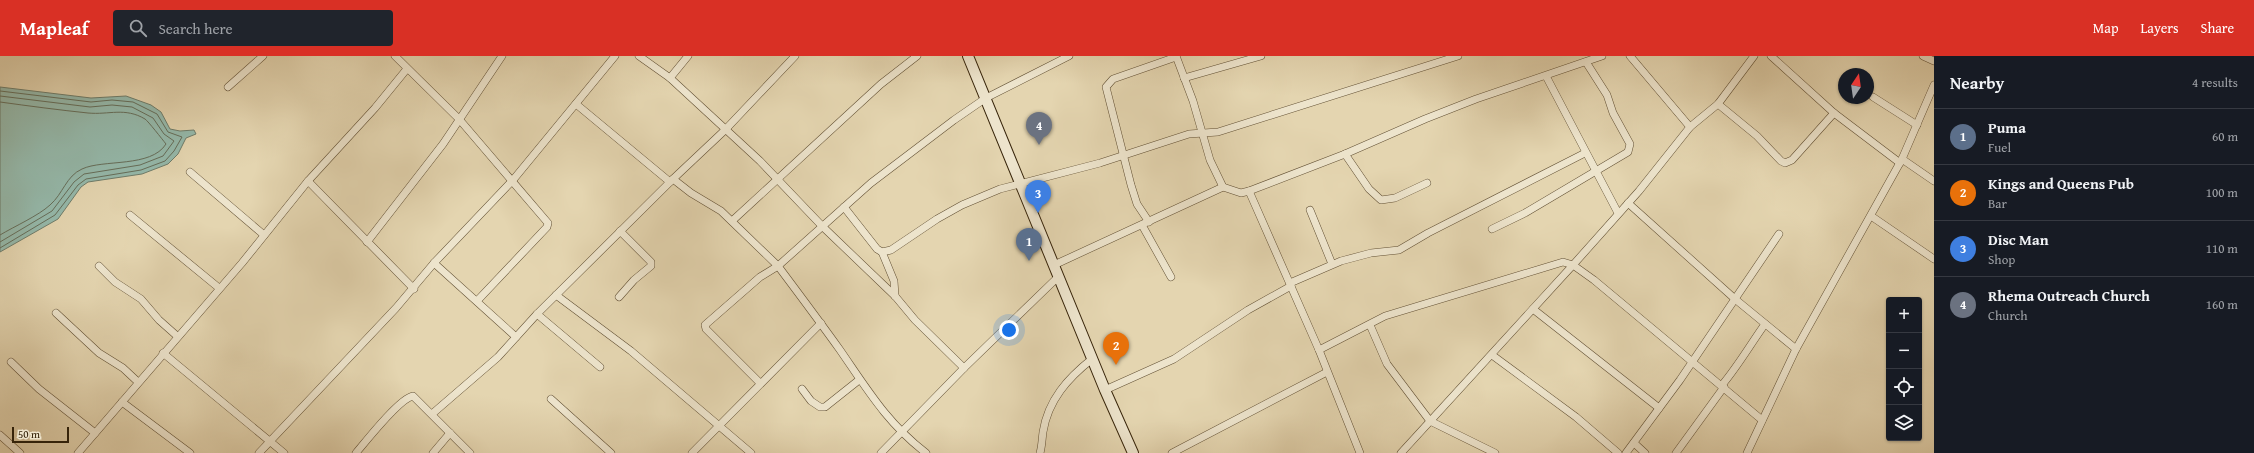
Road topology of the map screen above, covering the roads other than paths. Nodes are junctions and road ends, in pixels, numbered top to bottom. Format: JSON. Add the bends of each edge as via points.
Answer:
{"nodes":[{"id":1,"x":263,"y":56,"type":"edge"},
{"id":2,"x":395,"y":56,"type":"edge"},
{"id":3,"x":502,"y":56,"type":"edge"},
{"id":4,"x":615,"y":56,"type":"edge"},
{"id":5,"x":639,"y":56,"type":"edge"},
{"id":6,"x":688,"y":56,"type":"edge"},
{"id":7,"x":795,"y":56,"type":"edge"},
{"id":8,"x":917,"y":56,"type":"edge"},
{"id":9,"x":968,"y":56,"type":"edge"},
{"id":10,"x":1069,"y":56,"type":"edge"},
{"id":11,"x":1261,"y":56,"type":"edge"},
{"id":12,"x":1458,"y":56,"type":"edge"},
{"id":13,"x":1602,"y":56,"type":"edge"},
{"id":14,"x":1630,"y":56,"type":"edge"},
{"id":15,"x":1754,"y":56,"type":"edge"},
{"id":16,"x":1771,"y":56,"type":"edge"},
{"id":17,"x":1923,"y":56,"type":"edge"},
{"id":18,"x":1176,"y":57,"type":"edge"},
{"id":19,"x":1934,"y":61,"type":"edge"},
{"id":20,"x":1586,"y":62,"type":"junction"},
{"id":21,"x":406,"y":70,"type":"junction"},
{"id":22,"x":1546,"y":76,"type":"junction"},
{"id":23,"x":670,"y":78,"type":"junction"},
{"id":24,"x":1184,"y":78,"type":"junction"},
{"id":25,"x":1934,"y":85,"type":"edge"},
{"id":26,"x":228,"y":87,"type":"dead end"},
{"id":27,"x":1932,"y":95,"type":"edge"},
{"id":28,"x":986,"y":98,"type":"junction"},
{"id":29,"x":1874,"y":98,"type":"edge"},
{"id":30,"x":576,"y":104,"type":"junction"},
{"id":31,"x":1718,"y":104,"type":"junction"},
{"id":32,"x":1834,"y":113,"type":"junction"},
{"id":33,"x":459,"y":119,"type":"junction"},
{"id":34,"x":1917,"y":125,"type":"junction"},
{"id":35,"x":1690,"y":127,"type":"junction"},
{"id":36,"x":726,"y":130,"type":"junction"},
{"id":37,"x":1200,"y":132,"type":"junction"},
{"id":38,"x":1585,"y":153,"type":"junction"},
{"id":39,"x":1345,"y":154,"type":"junction"},
{"id":40,"x":1124,"y":155,"type":"junction"},
{"id":41,"x":1901,"y":161,"type":"junction"},
{"id":42,"x":190,"y":172,"type":"dead end"},
{"id":43,"x":1596,"y":173,"type":"junction"},
{"id":44,"x":777,"y":178,"type":"junction"},
{"id":45,"x":513,"y":180,"type":"junction"},
{"id":46,"x":672,"y":180,"type":"junction"},
{"id":47,"x":308,"y":181,"type":"junction"},
{"id":48,"x":1934,"y":181,"type":"edge"},
{"id":49,"x":1427,"y":183,"type":"dead end"},
{"id":50,"x":1021,"y":184,"type":"junction"},
{"id":51,"x":1223,"y":187,"type":"junction"},
{"id":52,"x":1249,"y":191,"type":"junction"},
{"id":53,"x":1628,"y":203,"type":"junction"},
{"id":54,"x":844,"y":207,"type":"junction"},
{"id":55,"x":1310,"y":210,"type":"dead end"},
{"id":56,"x":1618,"y":213,"type":"junction"},
{"id":57,"x":130,"y":215,"type":"dead end"},
{"id":58,"x":1871,"y":216,"type":"junction"},
{"id":59,"x":732,"y":221,"type":"junction"},
{"id":60,"x":1149,"y":222,"type":"junction"},
{"id":61,"x":1142,"y":225,"type":"junction"},
{"id":62,"x":824,"y":227,"type":"junction"},
{"id":63,"x":1492,"y":229,"type":"dead end"},
{"id":64,"x":620,"y":231,"type":"junction"},
{"id":65,"x":1779,"y":234,"type":"dead end"},
{"id":66,"x":264,"y":235,"type":"junction"},
{"id":67,"x":367,"y":242,"type":"junction"},
{"id":68,"x":882,"y":252,"type":"junction"},
{"id":69,"x":1934,"y":259,"type":"edge"},
{"id":70,"x":434,"y":263,"type":"junction"},
{"id":71,"x":1332,"y":264,"type":"junction"},
{"id":72,"x":1054,"y":265,"type":"junction"},
{"id":73,"x":1573,"y":265,"type":"junction"},
{"id":74,"x":99,"y":266,"type":"dead end"},
{"id":75,"x":778,"y":266,"type":"junction"},
{"id":76,"x":1058,"y":277,"type":"junction"},
{"id":77,"x":1171,"y":277,"type":"dead end"},
{"id":78,"x":1291,"y":285,"type":"junction"},
{"id":79,"x":219,"y":288,"type":"junction"},
{"id":80,"x":414,"y":289,"type":"junction"},
{"id":81,"x":556,"y":295,"type":"junction"},
{"id":82,"x":895,"y":296,"type":"junction"},
{"id":83,"x":619,"y":297,"type":"dead end"},
{"id":84,"x":1734,"y":299,"type":"junction"},
{"id":85,"x":477,"y":301,"type":"junction"},
{"id":86,"x":1533,"y":309,"type":"junction"},
{"id":87,"x":56,"y":313,"type":"dead end"},
{"id":88,"x":537,"y":314,"type":"junction"},
{"id":89,"x":821,"y":323,"type":"junction"},
{"id":90,"x":1765,"y":324,"type":"junction"},
{"id":91,"x":1370,"y":325,"type":"junction"},
{"id":92,"x":177,"y":336,"type":"junction"},
{"id":93,"x":516,"y":336,"type":"junction"},
{"id":94,"x":1796,"y":349,"type":"junction"},
{"id":95,"x":1319,"y":350,"type":"junction"},
{"id":96,"x":163,"y":353,"type":"junction"},
{"id":97,"x":1492,"y":355,"type":"junction"},
{"id":98,"x":1092,"y":359,"type":"junction"},
{"id":99,"x":1693,"y":361,"type":"junction"},
{"id":100,"x":11,"y":362,"type":"dead end"},
{"id":101,"x":600,"y":367,"type":"dead end"},
{"id":102,"x":964,"y":368,"type":"junction"},
{"id":103,"x":1327,"y":372,"type":"junction"},
{"id":104,"x":859,"y":380,"type":"junction"},
{"id":105,"x":138,"y":382,"type":"junction"},
{"id":106,"x":760,"y":383,"type":"junction"},
{"id":107,"x":1723,"y":386,"type":"junction"},
{"id":108,"x":802,"y":389,"type":"dead end"},
{"id":109,"x":1105,"y":390,"type":"junction"},
{"id":110,"x":551,"y":399,"type":"dead end"},
{"id":111,"x":122,"y":402,"type":"junction"},
{"id":112,"x":1659,"y":408,"type":"junction"},
{"id":113,"x":432,"y":414,"type":"junction"},
{"id":114,"x":1762,"y":420,"type":"junction"},
{"id":115,"x":1430,"y":421,"type":"junction"},
{"id":116,"x":718,"y":426,"type":"junction"},
{"id":117,"x":900,"y":432,"type":"junction"},
{"id":118,"x":95,"y":433,"type":"junction"},
{"id":119,"x":450,"y":433,"type":"junction"},
{"id":120,"x":0,"y":435,"type":"edge"},
{"id":121,"x":270,"y":440,"type":"junction"},
{"id":122,"x":1634,"y":443,"type":"junction"},
{"id":123,"x":82,"y":452,"type":"edge"},
{"id":124,"x":20,"y":453,"type":"edge"},
{"id":125,"x":190,"y":453,"type":"edge"},
{"id":126,"x":259,"y":453,"type":"edge"},
{"id":127,"x":284,"y":453,"type":"edge"},
{"id":128,"x":356,"y":453,"type":"edge"},
{"id":129,"x":433,"y":453,"type":"edge"},
{"id":130,"x":470,"y":453,"type":"edge"},
{"id":131,"x":611,"y":453,"type":"edge"},
{"id":132,"x":692,"y":453,"type":"edge"},
{"id":133,"x":751,"y":453,"type":"edge"},
{"id":134,"x":881,"y":453,"type":"edge"},
{"id":135,"x":926,"y":453,"type":"edge"},
{"id":136,"x":1040,"y":453,"type":"edge"},
{"id":137,"x":1133,"y":453,"type":"edge"},
{"id":138,"x":1172,"y":453,"type":"edge"},
{"id":139,"x":1360,"y":453,"type":"edge"},
{"id":140,"x":1401,"y":453,"type":"edge"},
{"id":141,"x":1495,"y":453,"type":"edge"},
{"id":142,"x":1618,"y":453,"type":"edge"},
{"id":143,"x":1626,"y":453,"type":"edge"},
{"id":144,"x":1645,"y":453,"type":"edge"},
{"id":145,"x":1676,"y":453,"type":"edge"},
{"id":146,"x":1747,"y":453,"type":"edge"}],
"edges":[{"from":1,"to":26,"type":"street"},
{"from":2,"to":21,"type":"street"},
{"from":3,"to":33,"type":"street"},
{"from":4,"to":30,"type":"street"},
{"from":5,"to":23,"type":"street"},
{"from":6,"to":23,"type":"street"},
{"from":7,"to":36,"type":"street"},
{"from":8,"to":44,"type":"street","via":[[881,84]]},
{"from":9,"to":28,"type":"main road"},
{"from":10,"to":28,"type":"street"},
{"from":11,"to":24,"type":"street"},
{"from":12,"to":37,"type":"street","via":[[1218,132]]},
{"from":13,"to":20,"type":"street"},
{"from":14,"to":35,"type":"street"},
{"from":15,"to":31,"type":"street"},
{"from":16,"to":32,"type":"street"},
{"from":17,"to":19,"type":"street"},
{"from":18,"to":24,"type":"street"},
{"from":18,"to":40,"type":"street","via":[[1108,83],[1106,93]]},
{"from":20,"to":22,"type":"street"},
{"from":20,"to":43,"type":"street","via":[[1607,95],[1613,113],[1630,144],[1628,152]]},
{"from":21,"to":33,"type":"street"},
{"from":21,"to":47,"type":"street"},
{"from":22,"to":38,"type":"street"},
{"from":22,"to":39,"type":"street","via":[[1432,116]]},
{"from":23,"to":36,"type":"street"},
{"from":24,"to":37,"type":"street","via":[[1193,101]]},
{"from":25,"to":27,"type":"street"},
{"from":27,"to":34,"type":"street"},
{"from":28,"to":50,"type":"main road"},
{"from":28,"to":54,"type":"street","via":[[871,183]]},
{"from":29,"to":34,"type":"street"},
{"from":30,"to":45,"type":"street"},
{"from":30,"to":46,"type":"street"},
{"from":31,"to":32,"type":"street","via":[[1757,136],[1781,161],[1786,162],[1792,160]]},
{"from":31,"to":35,"type":"street"},
{"from":32,"to":41,"type":"street"},
{"from":33,"to":45,"type":"street"},
{"from":33,"to":67,"type":"street","via":[[443,144]]},
{"from":34,"to":41,"type":"street"},
{"from":35,"to":53,"type":"street"},
{"from":36,"to":44,"type":"street"},
{"from":36,"to":46,"type":"street"},
{"from":37,"to":40,"type":"street"},
{"from":37,"to":51,"type":"street"},
{"from":38,"to":43,"type":"street"},
{"from":38,"to":71,"type":"street","via":[[1428,233],[1400,250],[1372,253]]},
{"from":39,"to":49,"type":"street","via":[[1381,200],[1395,198]]},
{"from":39,"to":52,"type":"street"},
{"from":40,"to":50,"type":"street"},
{"from":40,"to":60,"type":"street","via":[[1138,204]]},
{"from":41,"to":48,"type":"street"},
{"from":41,"to":58,"type":"street"},
{"from":42,"to":66,"type":"street"},
{"from":43,"to":56,"type":"street"},
{"from":43,"to":63,"type":"street"},
{"from":44,"to":59,"type":"street"},
{"from":44,"to":62,"type":"street"},
{"from":45,"to":70,"type":"street"},
{"from":45,"to":85,"type":"street","via":[[546,218],[548,227]]},
{"from":46,"to":59,"type":"street"},
{"from":46,"to":64,"type":"street"},
{"from":47,"to":66,"type":"street"},
{"from":47,"to":67,"type":"street"},
{"from":50,"to":68,"type":"street","via":[[1000,189],[962,205],[891,250]]},
{"from":50,"to":72,"type":"main road"},
{"from":51,"to":52,"type":"street","via":[[1241,193]]},
{"from":51,"to":60,"type":"street"},
{"from":52,"to":78,"type":"street"},
{"from":53,"to":56,"type":"street"},
{"from":53,"to":84,"type":"street"},
{"from":54,"to":62,"type":"street"},
{"from":54,"to":68,"type":"street"},
{"from":55,"to":71,"type":"street"},
{"from":56,"to":73,"type":"street"},
{"from":57,"to":79,"type":"street"},
{"from":58,"to":69,"type":"street"},
{"from":58,"to":94,"type":"street"},
{"from":59,"to":75,"type":"street"},
{"from":60,"to":61,"type":"street"},
{"from":61,"to":72,"type":"street"},
{"from":61,"to":77,"type":"street"},
{"from":62,"to":75,"type":"street"},
{"from":62,"to":82,"type":"street"},
{"from":64,"to":81,"type":"street"},
{"from":64,"to":83,"type":"street","via":[[651,262],[651,266]]},
{"from":65,"to":84,"type":"street"},
{"from":66,"to":79,"type":"street"},
{"from":67,"to":80,"type":"street"},
{"from":68,"to":82,"type":"street","via":[[894,281]]},
{"from":70,"to":80,"type":"street"},
{"from":70,"to":85,"type":"street"},
{"from":71,"to":78,"type":"street"},
{"from":72,"to":76,"type":"main road"},
{"from":73,"to":86,"type":"street"},
{"from":73,"to":91,"type":"street","via":[[1556,263],[1385,316]]},
{"from":73,"to":99,"type":"street"},
{"from":74,"to":92,"type":"street","via":[[115,282],[141,299]]},
{"from":75,"to":89,"type":"street"},
{"from":75,"to":106,"type":"street","via":[[760,277],[705,325],[706,329]]},
{"from":76,"to":98,"type":"main road"},
{"from":76,"to":102,"type":"street"},
{"from":78,"to":95,"type":"street"},
{"from":78,"to":109,"type":"street","via":[[1174,359]]},
{"from":79,"to":92,"type":"street"},
{"from":80,"to":121,"type":"street"},
{"from":81,"to":88,"type":"street"},
{"from":81,"to":116,"type":"street","via":[[631,351]]},
{"from":82,"to":102,"type":"street","via":[[915,320]]},
{"from":84,"to":90,"type":"street"},
{"from":84,"to":99,"type":"street"},
{"from":85,"to":93,"type":"street"},
{"from":86,"to":97,"type":"street"},
{"from":86,"to":112,"type":"street"},
{"from":87,"to":105,"type":"street"},
{"from":88,"to":93,"type":"street"},
{"from":88,"to":101,"type":"street"},
{"from":89,"to":104,"type":"street"},
{"from":89,"to":106,"type":"street"},
{"from":90,"to":94,"type":"street"},
{"from":90,"to":107,"type":"street"},
{"from":91,"to":95,"type":"street"},
{"from":91,"to":115,"type":"street","via":[[1388,364]]},
{"from":92,"to":96,"type":"street"},
{"from":93,"to":113,"type":"street","via":[[498,357]]},
{"from":94,"to":114,"type":"street"},
{"from":95,"to":103,"type":"street"},
{"from":96,"to":105,"type":"street"},
{"from":96,"to":121,"type":"street"},
{"from":97,"to":115,"type":"street"},
{"from":97,"to":142,"type":"street","via":[[1576,417]]},
{"from":98,"to":109,"type":"main road"},
{"from":98,"to":136,"type":"street","via":[[1066,381],[1057,394],[1047,418]]},
{"from":99,"to":107,"type":"street"},
{"from":99,"to":112,"type":"street"},
{"from":100,"to":118,"type":"street","via":[[38,389]]},
{"from":102,"to":117,"type":"street"},
{"from":103,"to":138,"type":"street"},
{"from":103,"to":139,"type":"street"},
{"from":104,"to":108,"type":"street","via":[[825,407],[811,401]]},
{"from":104,"to":117,"type":"street"},
{"from":105,"to":111,"type":"street"},
{"from":106,"to":116,"type":"street"},
{"from":107,"to":114,"type":"street"},
{"from":107,"to":145,"type":"street"},
{"from":109,"to":137,"type":"main road"},
{"from":110,"to":131,"type":"street"},
{"from":111,"to":118,"type":"street"},
{"from":111,"to":125,"type":"street"},
{"from":112,"to":122,"type":"street"},
{"from":113,"to":119,"type":"street"},
{"from":113,"to":128,"type":"street","via":[[414,396],[409,397]]},
{"from":114,"to":146,"type":"street"},
{"from":115,"to":140,"type":"street"},
{"from":115,"to":141,"type":"street"},
{"from":116,"to":132,"type":"street"},
{"from":116,"to":133,"type":"street"},
{"from":117,"to":134,"type":"street"},
{"from":117,"to":135,"type":"street"},
{"from":118,"to":123,"type":"street"},
{"from":119,"to":129,"type":"street"},
{"from":119,"to":130,"type":"street"},
{"from":120,"to":124,"type":"street"},
{"from":121,"to":126,"type":"street"},
{"from":121,"to":127,"type":"street"},
{"from":122,"to":143,"type":"street"},
{"from":122,"to":144,"type":"street"}]}
